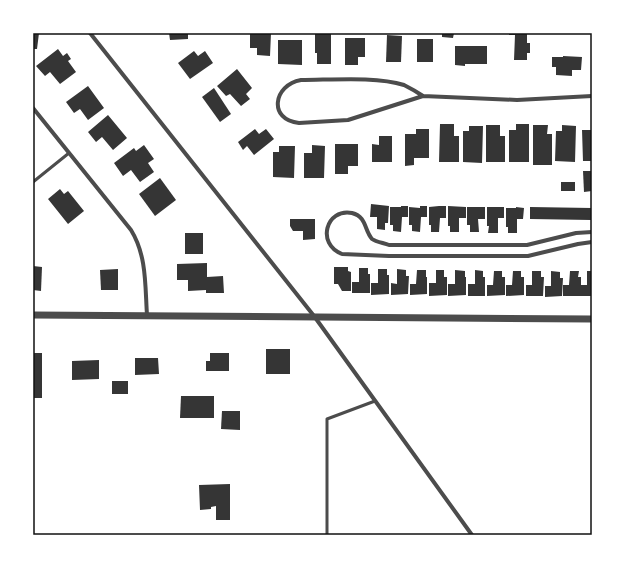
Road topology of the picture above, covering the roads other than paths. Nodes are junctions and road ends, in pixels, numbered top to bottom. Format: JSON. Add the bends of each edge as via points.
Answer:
{"nodes":[{"id":1,"x":90,"y":33,"type":"edge"},
{"id":2,"x":423,"y":96,"type":"junction"},
{"id":3,"x":592,"y":96,"type":"edge"},
{"id":4,"x":33,"y":108,"type":"edge"},
{"id":5,"x":69,"y":153,"type":"junction"},
{"id":6,"x":33,"y":182,"type":"edge"},
{"id":7,"x":592,"y":232,"type":"edge"},
{"id":8,"x":592,"y":242,"type":"edge"},
{"id":9,"x":33,"y":315,"type":"edge"},
{"id":10,"x":146,"y":315,"type":"junction"},
{"id":11,"x":314,"y":316,"type":"junction"},
{"id":12,"x":592,"y":319,"type":"edge"},
{"id":13,"x":375,"y":401,"type":"junction"},
{"id":14,"x":328,"y":535,"type":"edge"},
{"id":15,"x":472,"y":535,"type":"edge"}],
"edges":[{"from":1,"to":11,"type":"street"},
{"from":2,"to":2,"type":"street","via":[[361,117],[337,121],[291,122],[280,114],[278,108],[280,93],[293,81],[302,80],[388,82],[405,86]]},
{"from":2,"to":3,"type":"street","via":[[517,100]]},
{"from":4,"to":5,"type":"street"},
{"from":5,"to":6,"type":"lane"},
{"from":5,"to":10,"type":"street","via":[[138,241],[145,275]]},
{"from":7,"to":8,"type":"street","via":[[576,233],[527,246],[389,245],[371,238],[362,219],[352,213],[346,213],[331,220],[326,235],[329,245],[342,254],[389,256],[528,256]]},
{"from":9,"to":10,"type":"street"},
{"from":10,"to":11,"type":"street"},
{"from":11,"to":12,"type":"street"},
{"from":11,"to":13,"type":"street"},
{"from":13,"to":14,"type":"lane","via":[[327,419]]},
{"from":13,"to":15,"type":"street"}]}
